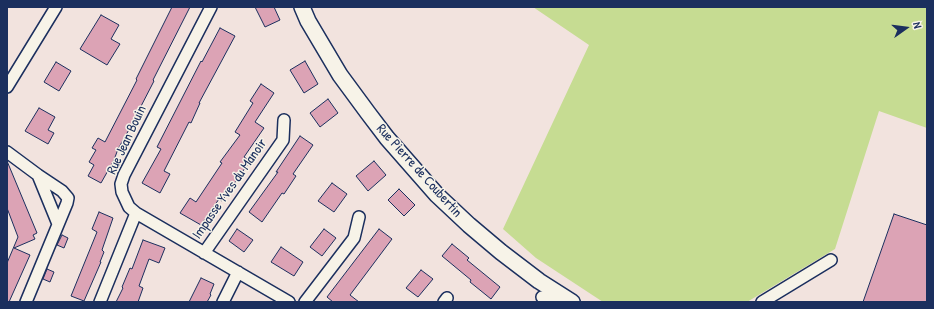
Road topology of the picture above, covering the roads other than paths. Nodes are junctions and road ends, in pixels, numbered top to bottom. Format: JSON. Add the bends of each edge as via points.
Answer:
{"nodes":[{"id":1,"x":56,"y":7,"type":"edge"},
{"id":2,"x":212,"y":7,"type":"edge"},
{"id":3,"x":302,"y":7,"type":"edge"},
{"id":4,"x":7,"y":87,"type":"edge"},
{"id":5,"x":284,"y":120,"type":"dead end"},
{"id":6,"x":7,"y":152,"type":"edge"},
{"id":7,"x":38,"y":175,"type":"junction"},
{"id":8,"x":136,"y":213,"type":"junction"},
{"id":9,"x":359,"y":217,"type":"dead end"},
{"id":10,"x":58,"y":224,"type":"junction"},
{"id":11,"x":204,"y":253,"type":"junction"},
{"id":12,"x":832,"y":260,"type":"dead end"},
{"id":13,"x":238,"y":272,"type":"junction"},
{"id":14,"x":539,"y":281,"type":"junction"},
{"id":15,"x":540,"y":299,"type":"edge"},
{"id":16,"x":569,"y":300,"type":"edge"},
{"id":17,"x":26,"y":302,"type":"edge"},
{"id":18,"x":100,"y":302,"type":"edge"},
{"id":19,"x":223,"y":302,"type":"edge"},
{"id":20,"x":289,"y":302,"type":"edge"},
{"id":21,"x":305,"y":302,"type":"edge"},
{"id":22,"x":762,"y":302,"type":"edge"}],
"edges":[{"from":1,"to":4,"type":"street"},
{"from":2,"to":8,"type":"street","name":"Rue Jean Bouin","via":[[124,175],[121,184],[125,200],[129,208]]},
{"from":3,"to":14,"type":"main road","name":"Rue Pierre de Coubertin","via":[[340,75],[408,163],[469,225]]},
{"from":5,"to":11,"type":"street","name":"Impasse Yves du Manoir","via":[[283,140]]},
{"from":6,"to":7,"type":"street"},
{"from":7,"to":10,"type":"street"},
{"from":7,"to":10,"type":"street","via":[[68,198]]},
{"from":8,"to":11,"type":"street","name":"Rue Jean Bouin"},
{"from":8,"to":18,"type":"street"},
{"from":9,"to":21,"type":"street","via":[[354,238]]},
{"from":10,"to":17,"type":"street"},
{"from":11,"to":13,"type":"street","name":"Rue Jean Bouin"},
{"from":12,"to":22,"type":"street"},
{"from":13,"to":19,"type":"street"},
{"from":13,"to":20,"type":"street","name":"Rue Jean Bouin"},
{"from":14,"to":15,"type":"street"},
{"from":14,"to":16,"type":"main road","name":"Rue Pierre de Coubertin"},
{"from":15,"to":16,"type":"street"}]}
